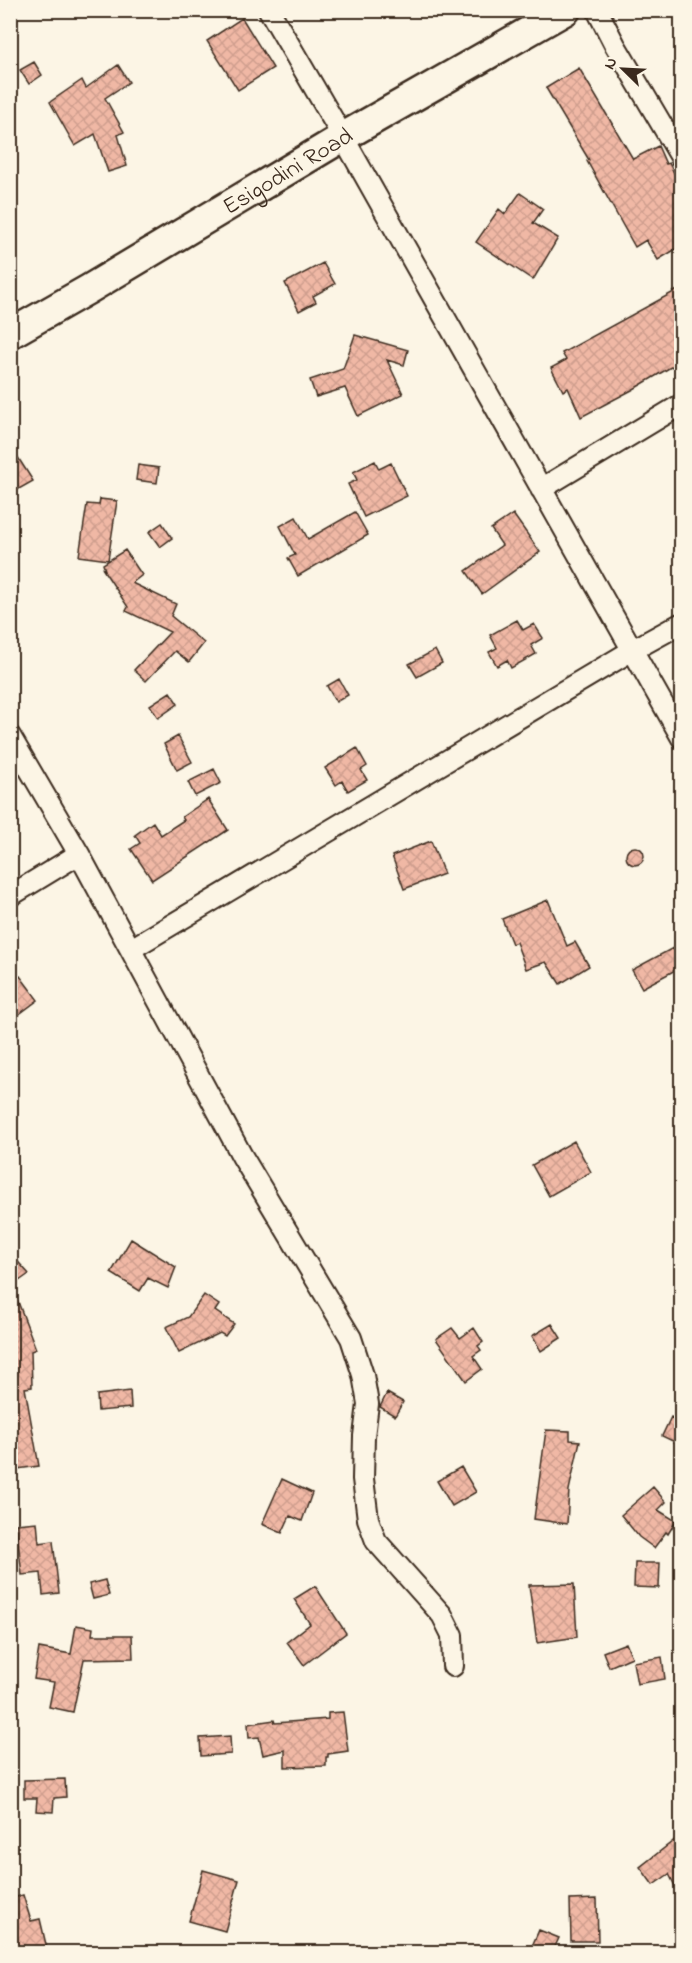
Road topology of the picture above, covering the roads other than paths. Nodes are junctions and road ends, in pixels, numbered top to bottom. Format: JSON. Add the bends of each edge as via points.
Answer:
{"nodes":[{"id":1,"x":269,"y":10,"type":"edge"},
{"id":2,"x":566,"y":10,"type":"edge"},
{"id":3,"x":597,"y":10,"type":"edge"},
{"id":4,"x":343,"y":137,"type":"junction"},
{"id":5,"x":681,"y":159,"type":"edge"},
{"id":6,"x":10,"y":334,"type":"edge"},
{"id":7,"x":681,"y":404,"type":"edge"},
{"id":8,"x":540,"y":489,"type":"junction"},
{"id":9,"x":681,"y":623,"type":"edge"},
{"id":10,"x":631,"y":651,"type":"junction"},
{"id":11,"x":10,"y":736,"type":"edge"},
{"id":12,"x":681,"y":738,"type":"edge"},
{"id":13,"x":79,"y":854,"type":"junction"},
{"id":14,"x":10,"y":896,"type":"edge"},
{"id":15,"x":131,"y":949,"type":"junction"},
{"id":16,"x":453,"y":1665,"type":"dead end"}],
"edges":[{"from":1,"to":4,"type":"street"},
{"from":2,"to":4,"type":"main road","name":"Esigodini Road"},
{"from":3,"to":5,"type":"street"},
{"from":4,"to":6,"type":"main road","name":"Esigodini Road"},
{"from":4,"to":8,"type":"street"},
{"from":7,"to":8,"type":"street"},
{"from":8,"to":10,"type":"street"},
{"from":9,"to":10,"type":"street"},
{"from":10,"to":12,"type":"street"},
{"from":10,"to":15,"type":"street"},
{"from":11,"to":13,"type":"street"},
{"from":13,"to":14,"type":"street"},
{"from":13,"to":15,"type":"street"},
{"from":15,"to":16,"type":"street","via":[[242,1156],[351,1338],[368,1404],[363,1479],[368,1519],[376,1541],[442,1615],[452,1635]]}]}
